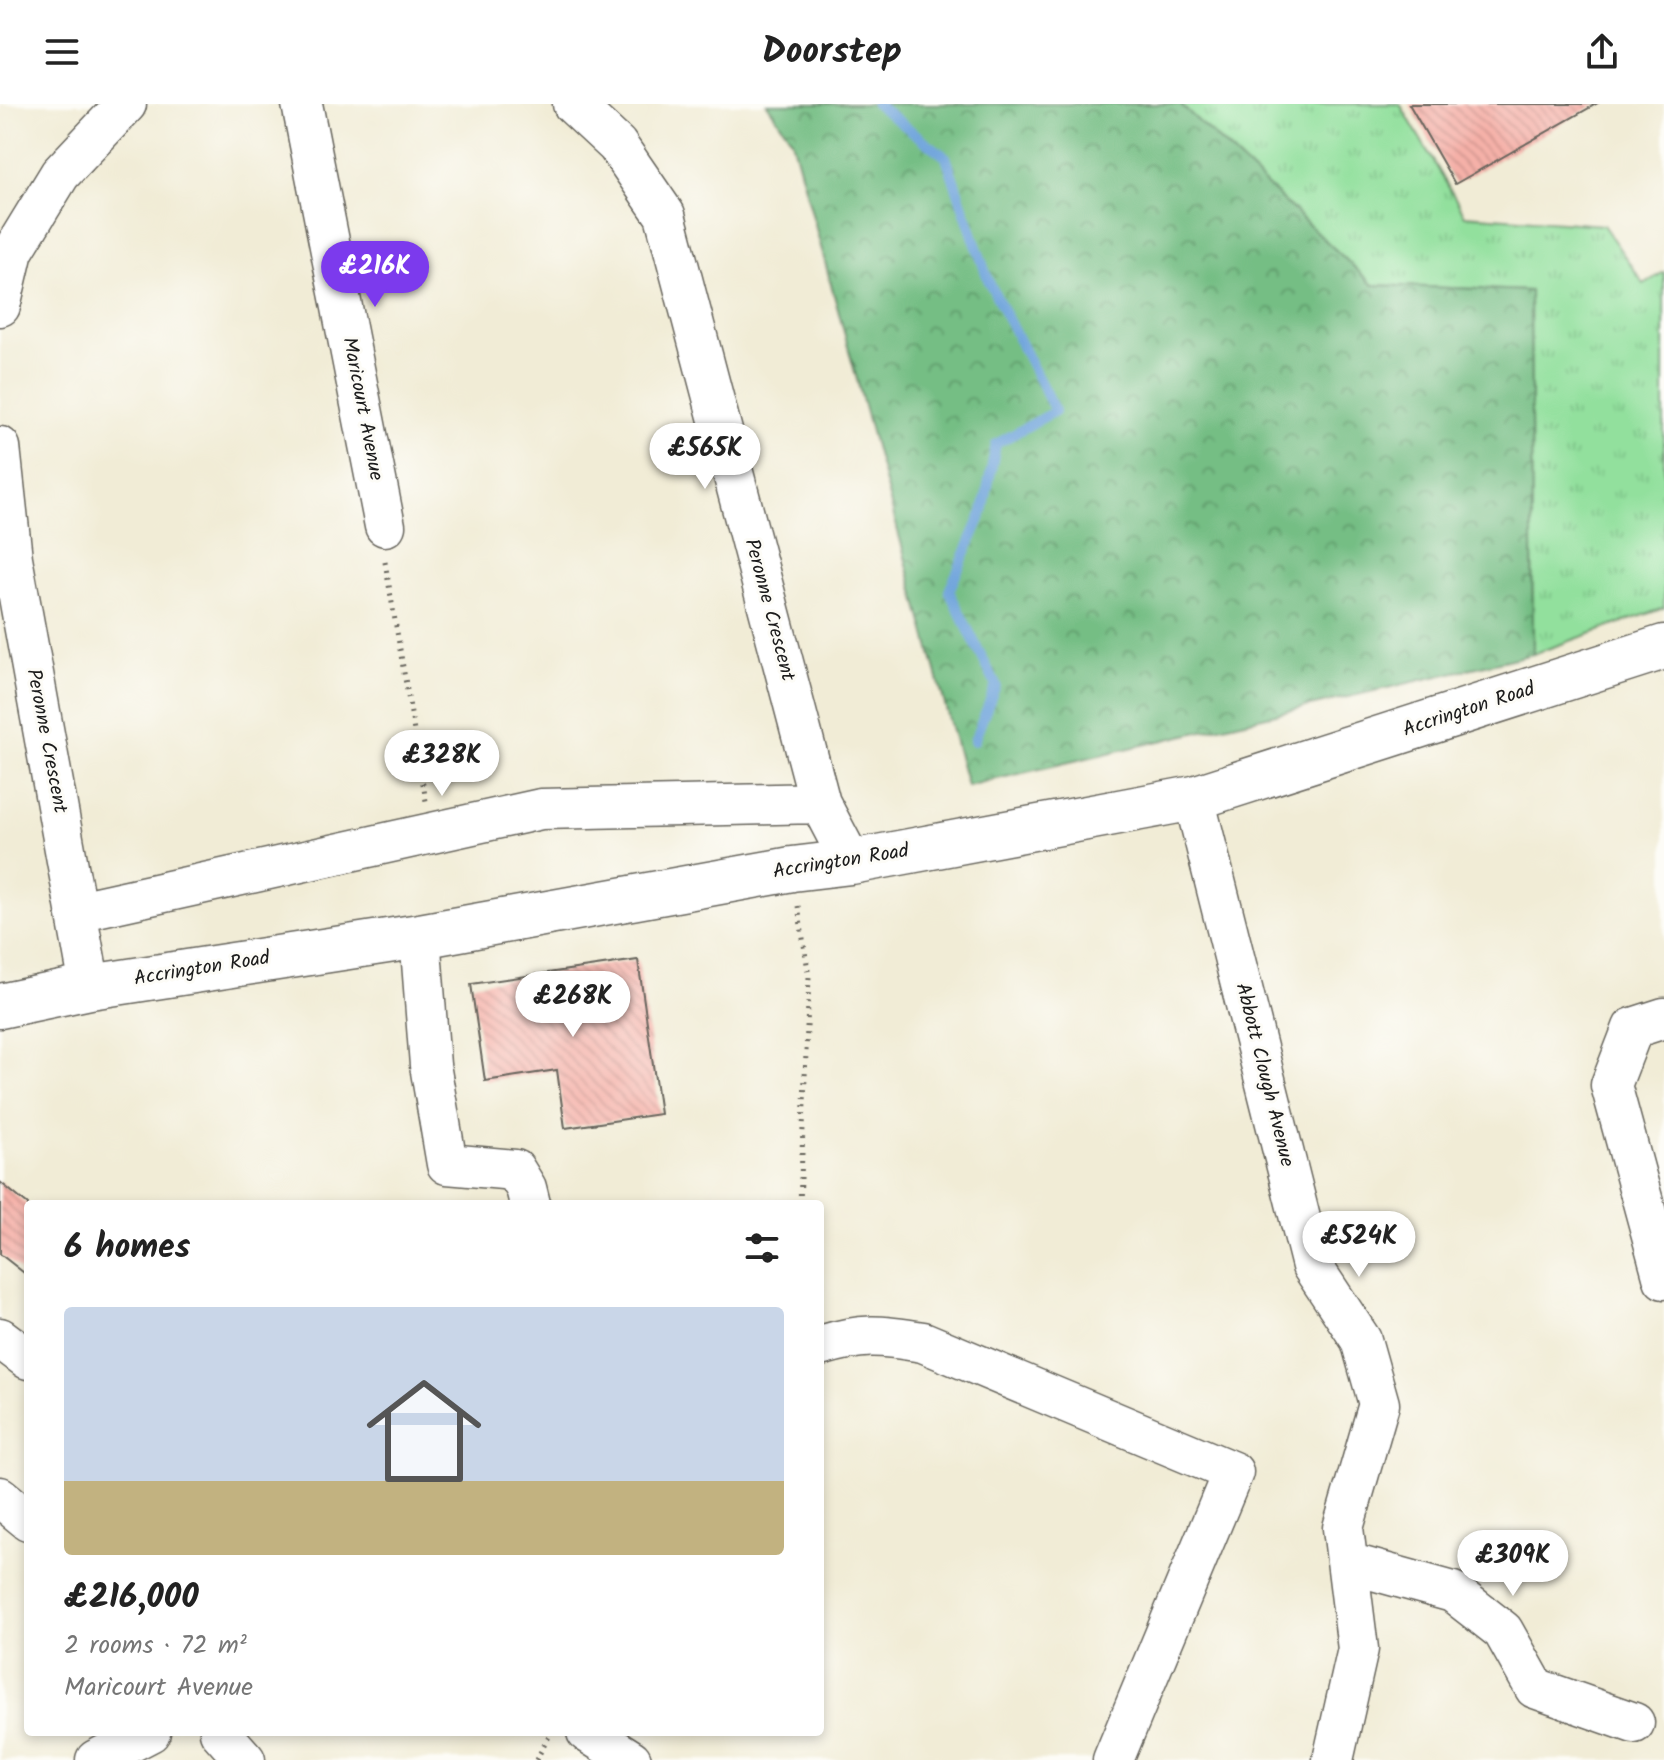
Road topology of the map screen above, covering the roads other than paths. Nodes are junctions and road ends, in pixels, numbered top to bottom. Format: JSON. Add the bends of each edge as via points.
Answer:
{"nodes":[{"id":1,"x":126,"y":104,"type":"edge"},
{"id":2,"x":302,"y":104,"type":"edge"},
{"id":3,"x":573,"y":104,"type":"edge"},
{"id":4,"x":0,"y":306,"type":"edge"},
{"id":5,"x":0,"y":447,"type":"edge"},
{"id":6,"x":385,"y":526,"type":"road end"},
{"id":7,"x":1664,"y":647,"type":"edge"},
{"id":8,"x":1194,"y":798,"type":"junction"},
{"id":9,"x":820,"y":803,"type":"junction"},
{"id":10,"x":851,"y":862,"type":"junction"},
{"id":11,"x":78,"y":911,"type":"junction"},
{"id":12,"x":420,"y":936,"type":"junction"},
{"id":13,"x":90,"y":987,"type":"junction"},
{"id":14,"x":0,"y":1006,"type":"edge"},
{"id":15,"x":1664,"y":1018,"type":"edge"},
{"id":16,"x":529,"y":1200,"type":"edge"},
{"id":17,"x":1664,"y":1279,"type":"edge"},
{"id":18,"x":824,"y":1345,"type":"edge"},
{"id":19,"x":0,"y":1497,"type":"edge"},
{"id":20,"x":24,"y":1517,"type":"edge"},
{"id":21,"x":1348,"y":1563,"type":"junction"},
{"id":22,"x":1634,"y":1723,"type":"dead end"},
{"id":23,"x":142,"y":1736,"type":"edge"},
{"id":24,"x":224,"y":1736,"type":"edge"},
{"id":25,"x":593,"y":1736,"type":"edge"},
{"id":26,"x":96,"y":1760,"type":"edge"},
{"id":27,"x":245,"y":1760,"type":"edge"},
{"id":28,"x":631,"y":1760,"type":"edge"},
{"id":29,"x":1113,"y":1760,"type":"edge"},
{"id":30,"x":1333,"y":1760,"type":"edge"}],
"edges":[{"from":1,"to":4,"type":"street","via":[[60,174],[13,251]]},
{"from":2,"to":6,"type":"street","name":"Maricourt Avenue"},
{"from":3,"to":9,"type":"street","name":"Peronne Crescent","via":[[617,145],[665,215]]},
{"from":5,"to":11,"type":"street","name":"Peronne Crescent","via":[[12,558]]},
{"from":7,"to":8,"type":"main road","name":"Accrington Road"},
{"from":8,"to":10,"type":"main road","name":"Accrington Road"},
{"from":8,"to":21,"type":"street","name":"Abbott Clough Avenue","via":[[1312,1266],[1361,1340],[1379,1404],[1343,1528]]},
{"from":9,"to":10,"type":"street","name":"Peronne Crescent"},
{"from":9,"to":11,"type":"street","via":[[541,809]]},
{"from":10,"to":12,"type":"main road","name":"Accrington Road"},
{"from":11,"to":13,"type":"street","name":"Peronne Crescent"},
{"from":12,"to":13,"type":"main road","name":"Accrington Road"},
{"from":12,"to":16,"type":"street","via":[[430,1065],[447,1164],[515,1170]]},
{"from":13,"to":14,"type":"main road","name":"Accrington Road"},
{"from":15,"to":17,"type":"street","via":[[1633,1028],[1611,1085]]},
{"from":18,"to":29,"type":"street","via":[[852,1336],[923,1342],[1233,1472]]},
{"from":19,"to":20,"type":"street"},
{"from":21,"to":22,"type":"street","via":[[1453,1592],[1503,1631],[1535,1688]]},
{"from":21,"to":30,"type":"street","name":"Abbott Clough Avenue","via":[[1358,1649]]},
{"from":23,"to":26,"type":"street"},
{"from":24,"to":27,"type":"street"},
{"from":25,"to":28,"type":"street"}]}
